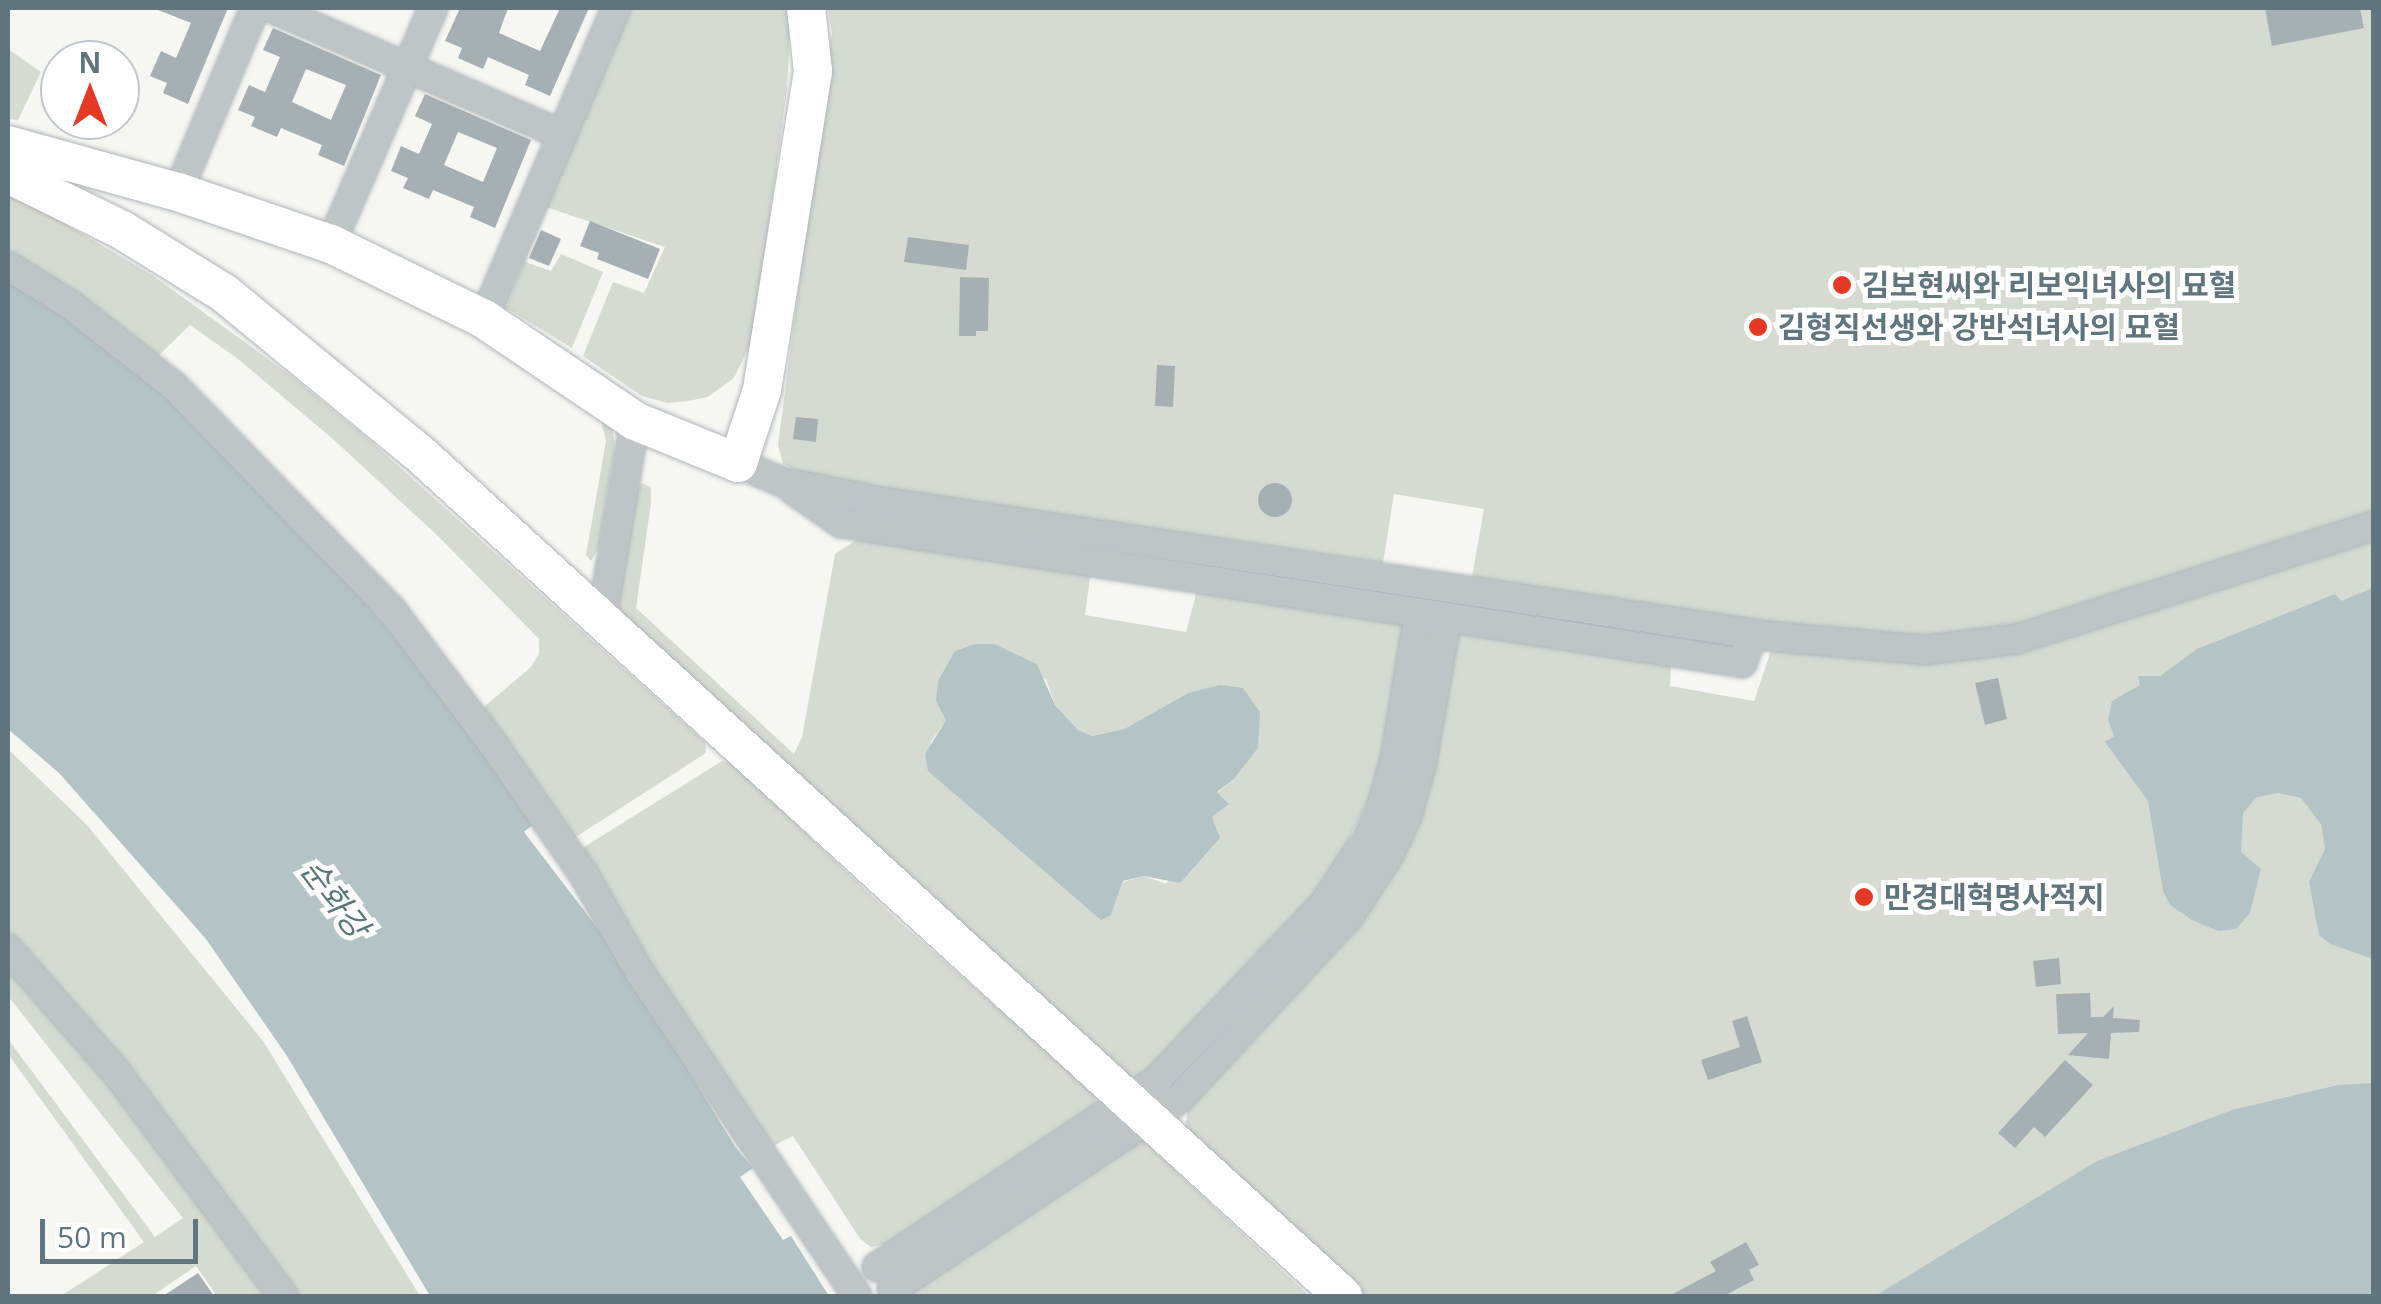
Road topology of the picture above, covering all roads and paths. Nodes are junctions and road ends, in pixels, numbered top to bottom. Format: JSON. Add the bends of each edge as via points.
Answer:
{"nodes":[{"id":1,"x":255,"y":8,"type":"edge"},
{"id":2,"x":271,"y":8,"type":"edge"},
{"id":3,"x":433,"y":8,"type":"edge"},
{"id":4,"x":616,"y":8,"type":"edge"},
{"id":5,"x":806,"y":8,"type":"edge"},
{"id":6,"x":407,"y":67,"type":"junction"},
{"id":7,"x":563,"y":135,"type":"junction"},
{"id":8,"x":8,"y":145,"type":"edge"},
{"id":9,"x":8,"y":174,"type":"edge"},
{"id":10,"x":178,"y":192,"type":"junction"},
{"id":11,"x":332,"y":244,"type":"junction"},
{"id":12,"x":8,"y":266,"type":"edge"},
{"id":13,"x":484,"y":319,"type":"junction"},
{"id":14,"x":635,"y":420,"type":"junction"},
{"id":15,"x":738,"y":463,"type":"junction"},
{"id":16,"x":782,"y":482,"type":"junction"},
{"id":17,"x":2374,"y":526,"type":"edge"},
{"id":18,"x":1433,"y":615,"type":"junction"},
{"id":19,"x":602,"y":618,"type":"junction"},
{"id":20,"x":1753,"y":634,"type":"junction"},
{"id":21,"x":8,"y":948,"type":"edge"},
{"id":22,"x":1136,"y":1111,"type":"junction"},
{"id":23,"x":885,"y":1278,"type":"dead end"},
{"id":24,"x":284,"y":1296,"type":"edge"},
{"id":25,"x":857,"y":1296,"type":"edge"},
{"id":26,"x":1344,"y":1296,"type":"edge"}],
"edges":[{"from":1,"to":10,"type":"street"},
{"from":2,"to":6,"type":"street"},
{"from":3,"to":6,"type":"street"},
{"from":4,"to":7,"type":"street"},
{"from":5,"to":15,"type":"main road","via":[[813,70],[762,390]]},
{"from":6,"to":7,"type":"street"},
{"from":6,"to":11,"type":"street"},
{"from":7,"to":13,"type":"street"},
{"from":8,"to":10,"type":"main road"},
{"from":9,"to":19,"type":"main road","via":[[122,230],[224,294],[419,453]]},
{"from":10,"to":11,"type":"main road"},
{"from":11,"to":13,"type":"main road"},
{"from":12,"to":25,"type":"street","via":[[72,306],[174,386],[391,609],[584,875],[640,973]]},
{"from":13,"to":14,"type":"main road"},
{"from":14,"to":15,"type":"main road"},
{"from":14,"to":19,"type":"street"},
{"from":15,"to":16,"type":"street"},
{"from":16,"to":18,"type":"street","via":[[841,523]]},
{"from":16,"to":20,"type":"street"},
{"from":17,"to":20,"type":"street","via":[[2017,639],[1925,650]]},
{"from":18,"to":20,"type":"street","via":[[1742,663]]},
{"from":18,"to":22,"type":"street","via":[[1408,763],[1368,836],[1275,975],[1157,1080]]},
{"from":19,"to":22,"type":"main road"},
{"from":21,"to":24,"type":"street","via":[[117,1073]]},
{"from":22,"to":23,"type":"street"},
{"from":22,"to":26,"type":"main road"}]}
